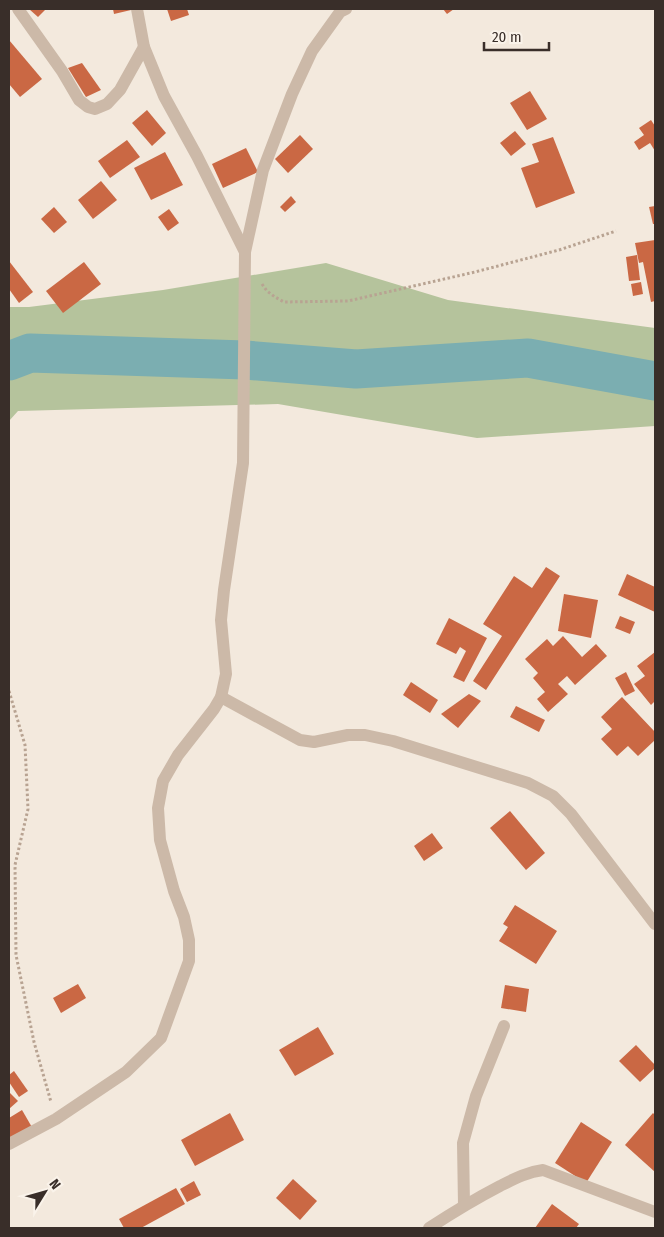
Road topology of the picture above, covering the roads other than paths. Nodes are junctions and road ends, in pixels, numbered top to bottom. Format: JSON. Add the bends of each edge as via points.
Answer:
{"nodes":[{"id":1,"x":18,"y":9,"type":"edge"},
{"id":2,"x":137,"y":9,"type":"edge"},
{"id":3,"x":341,"y":10,"type":"edge"},
{"id":4,"x":144,"y":47,"type":"junction"},
{"id":5,"x":245,"y":252,"type":"junction"},
{"id":6,"x":221,"y":697,"type":"junction"},
{"id":7,"x":655,"y":924,"type":"edge"},
{"id":8,"x":504,"y":1026,"type":"dead end"},
{"id":9,"x":9,"y":1144,"type":"edge"},
{"id":10,"x":464,"y":1204,"type":"junction"},
{"id":11,"x":655,"y":1212,"type":"edge"},
{"id":12,"x":429,"y":1228,"type":"edge"}],
"edges":[{"from":1,"to":4,"type":"street","via":[[79,100],[88,107],[95,109],[107,104],[120,90]]},
{"from":2,"to":4,"type":"street"},
{"from":3,"to":5,"type":"street","via":[[312,51],[286,110],[263,170]]},
{"from":4,"to":5,"type":"street","via":[[164,96]]},
{"from":5,"to":6,"type":"street","via":[[243,463],[221,620],[226,674]]},
{"from":6,"to":7,"type":"street","via":[[300,740],[314,742],[365,735],[393,741],[528,783],[553,796],[571,814]]},
{"from":6,"to":9,"type":"street","via":[[166,774],[158,808],[160,840],[189,940],[189,961],[161,1038],[126,1072],[56,1119]]},
{"from":8,"to":10,"type":"street","via":[[476,1096],[463,1143]]},
{"from":10,"to":11,"type":"street","via":[[530,1172],[543,1170]]},
{"from":10,"to":12,"type":"street"}]}
